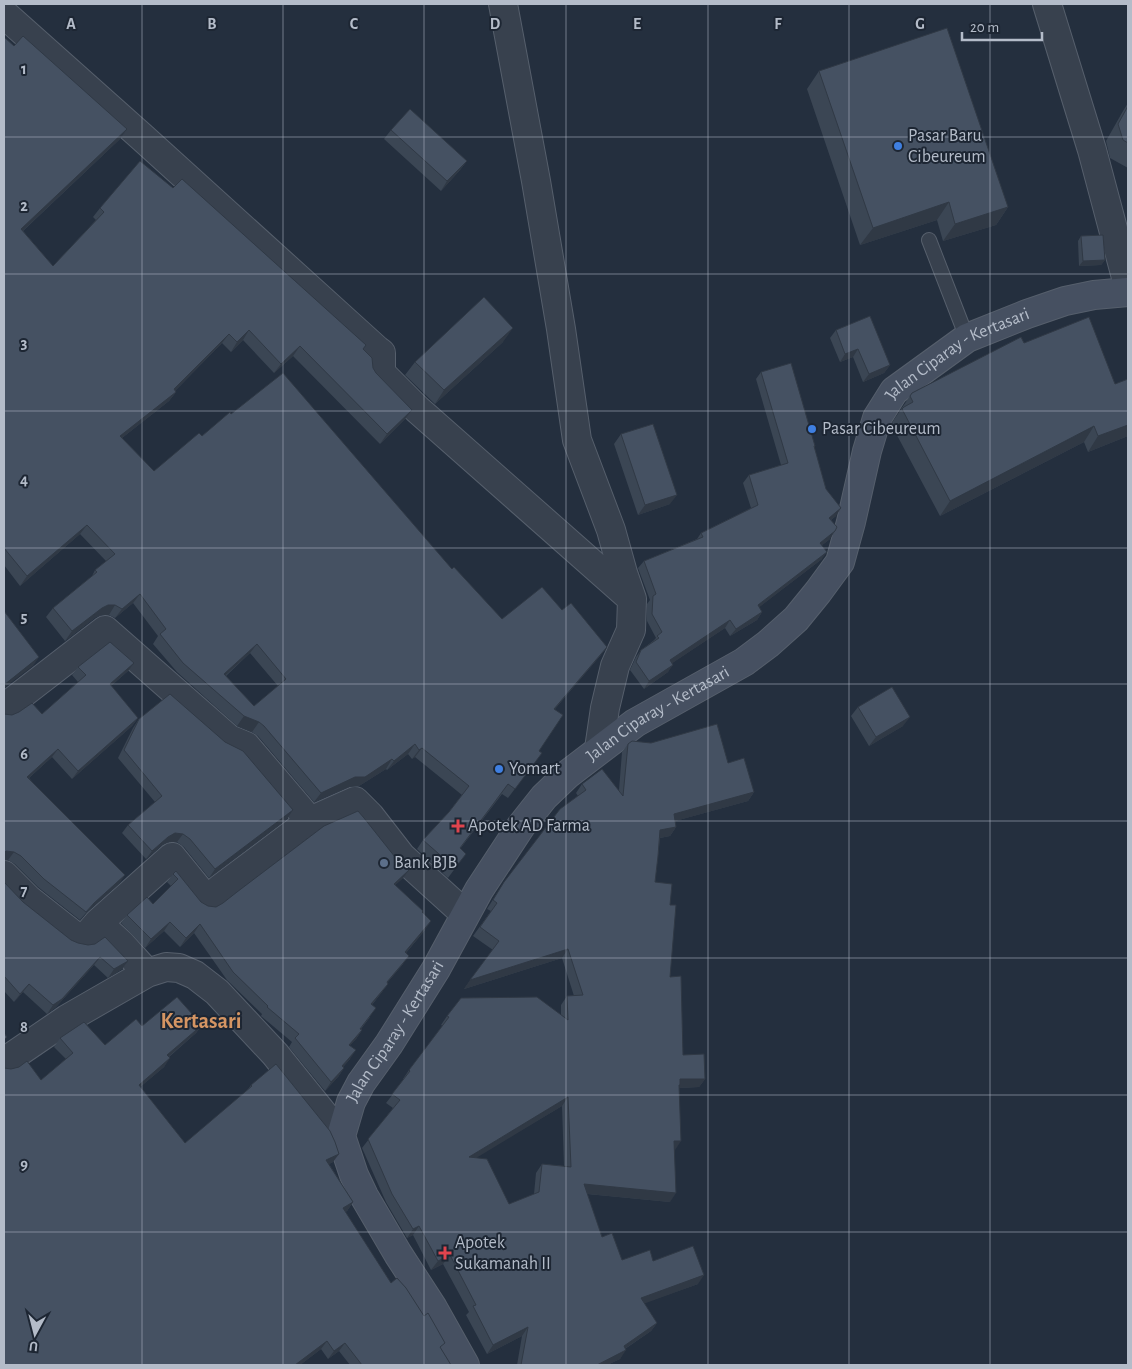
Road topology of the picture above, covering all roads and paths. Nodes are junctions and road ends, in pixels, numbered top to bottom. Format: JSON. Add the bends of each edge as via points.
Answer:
{"nodes":[{"id":1,"x":503,"y":4,"type":"edge"},
{"id":2,"x":1048,"y":4,"type":"edge"},
{"id":3,"x":4,"y":14,"type":"edge"},
{"id":4,"x":929,"y":240,"type":"dead end"},
{"id":5,"x":1128,"y":284,"type":"edge"},
{"id":6,"x":1128,"y":292,"type":"edge"},
{"id":7,"x":966,"y":338,"type":"junction"},
{"id":8,"x":632,"y":599,"type":"junction"},
{"id":9,"x":4,"y":708,"type":"edge"},
{"id":10,"x":599,"y":749,"type":"junction"},
{"id":11,"x":310,"y":821,"type":"junction"},
{"id":12,"x":4,"y":875,"type":"edge"},
{"id":13,"x":465,"y":914,"type":"junction"},
{"id":14,"x":98,"y":923,"type":"junction"},
{"id":15,"x":147,"y":973,"type":"junction"},
{"id":16,"x":4,"y":1062,"type":"edge"},
{"id":17,"x":341,"y":1136,"type":"junction"},
{"id":18,"x":465,"y":1365,"type":"edge"}],
"edges":[{"from":1,"to":8,"type":"street","via":[[536,181],[577,440],[611,530]]},
{"from":2,"to":5,"type":"street"},
{"from":3,"to":8,"type":"street","via":[[377,350],[381,354],[383,375],[417,409]]},
{"from":4,"to":7,"type":"lane"},
{"from":6,"to":7,"type":"main road","name":"Jalan Ciparay - Kertasari","via":[[1065,301]]},
{"from":7,"to":10,"type":"main road","name":"Jalan Ciparay - Kertasari","via":[[894,391],[878,418],[867,451],[840,562],[796,619],[744,662],[635,723]]},
{"from":8,"to":10,"type":"street","via":[[631,630],[615,666],[604,708]]},
{"from":9,"to":11,"type":"street","via":[[106,630],[230,739],[246,746]]},
{"from":10,"to":13,"type":"main road","name":"Jalan Ciparay - Kertasari","via":[[544,797],[500,857]]},
{"from":11,"to":13,"type":"street","via":[[355,801],[401,856]]},
{"from":11,"to":14,"type":"street","via":[[208,900],[172,857]]},
{"from":12,"to":14,"type":"street","via":[[28,899],[75,936],[85,938]]},
{"from":13,"to":17,"type":"main road","name":"Jalan Ciparay - Kertasari","via":[[436,969],[361,1082]]},
{"from":14,"to":15,"type":"street"},
{"from":15,"to":16,"type":"street","via":[[67,1019]]},
{"from":15,"to":17,"type":"street","via":[[166,967],[180,968],[217,992],[275,1054]]},
{"from":17,"to":18,"type":"main road","via":[[350,1167],[364,1196]]}]}
